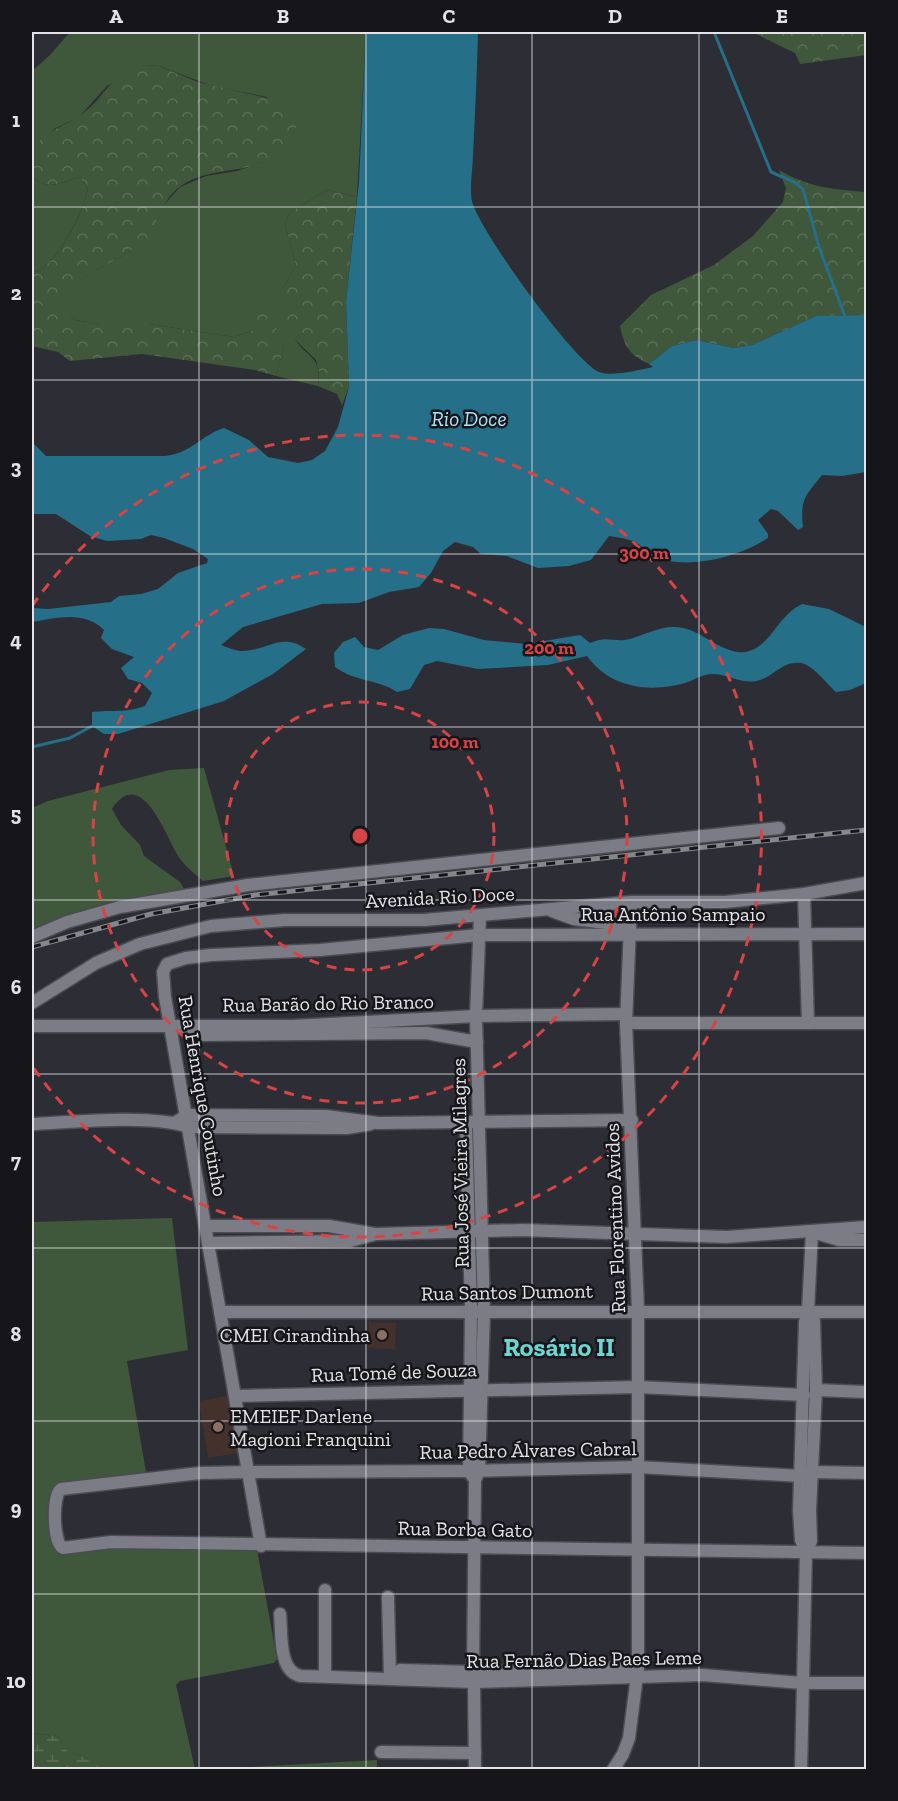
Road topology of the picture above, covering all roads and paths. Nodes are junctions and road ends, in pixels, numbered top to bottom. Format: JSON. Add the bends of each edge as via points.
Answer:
{"nodes":[{"id":1,"x":779,"y":828,"type":"dead end"},
{"id":2,"x":867,"y":883,"type":"edge"},
{"id":3,"x":804,"y":894,"type":"junction"},
{"id":4,"x":631,"y":902,"type":"junction"},
{"id":5,"x":551,"y":911,"type":"junction"},
{"id":6,"x":480,"y":916,"type":"junction"},
{"id":7,"x":630,"y":930,"type":"junction"},
{"id":8,"x":805,"y":933,"type":"junction"},
{"id":9,"x":867,"y":934,"type":"edge"},
{"id":10,"x":479,"y":935,"type":"junction"},
{"id":11,"x":32,"y":937,"type":"edge"},
{"id":12,"x":32,"y":1003,"type":"edge"},
{"id":13,"x":476,"y":1016,"type":"junction"},
{"id":14,"x":626,"y":1018,"type":"junction"},
{"id":15,"x":808,"y":1023,"type":"junction"},
{"id":16,"x":867,"y":1023,"type":"edge"},
{"id":17,"x":32,"y":1026,"type":"edge"},
{"id":18,"x":177,"y":1027,"type":"junction"},
{"id":19,"x":477,"y":1042,"type":"junction"},
{"id":20,"x":632,"y":1120,"type":"junction"},
{"id":21,"x":188,"y":1121,"type":"junction"},
{"id":22,"x":466,"y":1122,"type":"junction"},
{"id":23,"x":480,"y":1122,"type":"junction"},
{"id":24,"x":32,"y":1124,"type":"edge"},
{"id":25,"x":206,"y":1226,"type":"junction"},
{"id":26,"x":867,"y":1227,"type":"edge"},
{"id":27,"x":475,"y":1232,"type":"junction"},
{"id":28,"x":812,"y":1232,"type":"junction"},
{"id":29,"x":376,"y":1234,"type":"junction"},
{"id":30,"x":634,"y":1234,"type":"junction"},
{"id":31,"x":867,"y":1240,"type":"edge"},
{"id":32,"x":208,"y":1243,"type":"junction"},
{"id":33,"x":638,"y":1310,"type":"junction"},
{"id":34,"x":220,"y":1311,"type":"junction"},
{"id":35,"x":808,"y":1311,"type":"junction"},
{"id":36,"x":478,"y":1312,"type":"junction"},
{"id":37,"x":867,"y":1312,"type":"edge"},
{"id":38,"x":638,"y":1387,"type":"junction"},
{"id":39,"x":477,"y":1389,"type":"junction"},
{"id":40,"x":816,"y":1390,"type":"junction"},
{"id":41,"x":867,"y":1392,"type":"edge"},
{"id":42,"x":804,"y":1395,"type":"junction"},
{"id":43,"x":236,"y":1396,"type":"junction"},
{"id":44,"x":638,"y":1467,"type":"junction"},
{"id":45,"x":250,"y":1472,"type":"junction"},
{"id":46,"x":867,"y":1473,"type":"edge"},
{"id":47,"x":474,"y":1474,"type":"junction"},
{"id":48,"x":806,"y":1474,"type":"junction"},
{"id":49,"x":261,"y":1546,"type":"junction"},
{"id":50,"x":63,"y":1548,"type":"joint"},
{"id":51,"x":475,"y":1548,"type":"junction"},
{"id":52,"x":639,"y":1550,"type":"junction"},
{"id":53,"x":806,"y":1552,"type":"junction"},
{"id":54,"x":867,"y":1553,"type":"edge"},
{"id":55,"x":325,"y":1590,"type":"dead end"},
{"id":56,"x":388,"y":1597,"type":"dead end"},
{"id":57,"x":280,"y":1614,"type":"dead end"},
{"id":58,"x":637,"y":1672,"type":"junction"},
{"id":59,"x":390,"y":1674,"type":"junction"},
{"id":60,"x":325,"y":1676,"type":"junction"},
{"id":61,"x":474,"y":1677,"type":"junction"},
{"id":62,"x":802,"y":1683,"type":"junction"},
{"id":63,"x":867,"y":1683,"type":"edge"},
{"id":64,"x":381,"y":1752,"type":"dead end"},
{"id":65,"x":475,"y":1753,"type":"junction"},
{"id":66,"x":475,"y":1770,"type":"edge"},
{"id":67,"x":613,"y":1770,"type":"edge"},
{"id":68,"x":801,"y":1770,"type":"edge"}],
"edges":[{"from":1,"to":11,"type":"street","via":[[248,885],[120,907]]},
{"from":2,"to":3,"type":"street","name":"Avenida Rio Doce"},
{"from":3,"to":4,"type":"street","name":"Avenida Rio Doce","via":[[725,902]]},
{"from":3,"to":8,"type":"street"},
{"from":4,"to":5,"type":"street","name":"Avenida Rio Doce"},
{"from":4,"to":7,"type":"street","name":"Rua Florentino Avidos"},
{"from":5,"to":6,"type":"street","name":"Avenida Rio Doce"},
{"from":5,"to":7,"type":"street"},
{"from":6,"to":10,"type":"street","name":"Rua José Vieira Milagres"},
{"from":6,"to":12,"type":"street","name":"Avenida Rio Doce","via":[[390,922],[285,920],[211,926],[170,935],[96,963]]},
{"from":7,"to":8,"type":"street","name":"Rua Antônio Sampaio"},
{"from":7,"to":10,"type":"street","name":"Rua Antônio Sampaio"},
{"from":7,"to":14,"type":"street","name":"Rua Florentino Avidos"},
{"from":8,"to":9,"type":"street","name":"Rua Antônio Sampaio"},
{"from":8,"to":15,"type":"street"},
{"from":10,"to":13,"type":"street","name":"Rua José Vieira Milagres"},
{"from":10,"to":18,"type":"street","name":"Rua Henrique Coutinho","via":[[178,960],[167,964],[163,972]]},
{"from":13,"to":14,"type":"street","name":"Rua Barão do Rio Branco"},
{"from":13,"to":18,"type":"street","name":"Rua Barão do Rio Branco","via":[[293,1026]]},
{"from":13,"to":19,"type":"street","name":"Rua José Vieira Milagres"},
{"from":14,"to":15,"type":"street","name":"Rua Barão do Rio Branco"},
{"from":14,"to":20,"type":"street","name":"Rua Florentino Avidos"},
{"from":15,"to":16,"type":"street"},
{"from":17,"to":18,"type":"street","name":"Rua Barão do Rio Branco"},
{"from":18,"to":19,"type":"street","via":[[195,1035],[426,1033]]},
{"from":18,"to":21,"type":"street","name":"Rua Henrique Coutinho"},
{"from":19,"to":23,"type":"street","name":"Rua José Vieira Milagres"},
{"from":20,"to":23,"type":"street"},
{"from":20,"to":30,"type":"street","name":"Rua Florentino Avidos"},
{"from":21,"to":22,"type":"street","via":[[326,1116],[378,1123]]},
{"from":21,"to":24,"type":"street"},
{"from":21,"to":25,"type":"street","name":"Rua Henrique Coutinho"},
{"from":22,"to":23,"type":"street"},
{"from":22,"to":27,"type":"street"},
{"from":23,"to":27,"type":"street","name":"Rua José Vieira Milagres"},
{"from":25,"to":29,"type":"street","via":[[329,1226]]},
{"from":25,"to":32,"type":"street","name":"Rua Henrique Coutinho"},
{"from":26,"to":28,"type":"street"},
{"from":27,"to":29,"type":"street"},
{"from":27,"to":30,"type":"street"},
{"from":27,"to":36,"type":"street"},
{"from":28,"to":30,"type":"street","via":[[727,1237]]},
{"from":28,"to":31,"type":"street","via":[[839,1240]]},
{"from":28,"to":35,"type":"street"},
{"from":29,"to":32,"type":"street","via":[[350,1241]]},
{"from":30,"to":33,"type":"street","name":"Rua Florentino Avidos"},
{"from":32,"to":34,"type":"street","name":"Rua Henrique Coutinho"},
{"from":33,"to":35,"type":"street","name":"Rua Santos Dumont"},
{"from":33,"to":36,"type":"street","name":"Rua Santos Dumont"},
{"from":33,"to":38,"type":"street","name":"Rua Florentino Avidos"},
{"from":34,"to":36,"type":"street","name":"Rua Santos Dumont"},
{"from":34,"to":43,"type":"street","name":"Rua Henrique Coutinho"},
{"from":35,"to":37,"type":"street","name":"Rua Santos Dumont"},
{"from":35,"to":40,"type":"street","via":[[814,1320]]},
{"from":35,"to":42,"type":"street"},
{"from":36,"to":39,"type":"street"},
{"from":38,"to":39,"type":"street","name":"Rua Tomé de Souza"},
{"from":38,"to":42,"type":"street","name":"Rua Tomé de Souza"},
{"from":38,"to":44,"type":"street","name":"Rua Florentino Avidos"},
{"from":39,"to":43,"type":"street","name":"Rua Tomé de Souza"},
{"from":39,"to":47,"type":"street"},
{"from":40,"to":41,"type":"street"},
{"from":40,"to":48,"type":"street"},
{"from":42,"to":48,"type":"street"},
{"from":43,"to":45,"type":"street","name":"Rua Henrique Coutinho"},
{"from":44,"to":47,"type":"street","name":"Rua Pedro Álvares Cabral"},
{"from":44,"to":48,"type":"street","name":"Rua Pedro Álvares Cabral"},
{"from":44,"to":52,"type":"street","name":"Rua Florentino Avidos"},
{"from":45,"to":47,"type":"street","name":"Rua Pedro Álvares Cabral"},
{"from":45,"to":49,"type":"street","name":"Rua Henrique Coutinho"},
{"from":45,"to":50,"type":"street","name":"Rua Pedro Álvares Cabral","via":[[200,1473],[61,1489],[56,1496],[57,1540]]},
{"from":46,"to":48,"type":"street","name":"Rua Pedro Álvares Cabral"},
{"from":47,"to":51,"type":"street"},
{"from":48,"to":53,"type":"street","via":[[799,1511]]},
{"from":49,"to":50,"type":"street","name":"Rua Borba Gato","via":[[111,1542]]},
{"from":49,"to":51,"type":"street","name":"Rua Borba Gato"},
{"from":51,"to":52,"type":"street","name":"Rua Borba Gato"},
{"from":51,"to":61,"type":"street"},
{"from":52,"to":53,"type":"street","name":"Rua Borba Gato"},
{"from":52,"to":58,"type":"street","name":"Rua Florentino Avidos"},
{"from":53,"to":54,"type":"street","name":"Rua Borba Gato"},
{"from":53,"to":62,"type":"street"},
{"from":55,"to":60,"type":"street"},
{"from":56,"to":59,"type":"street"},
{"from":57,"to":60,"type":"street","name":"Rua Fernão Dias Paes Leme","via":[[286,1664],[291,1672]]},
{"from":58,"to":61,"type":"street","name":"Rua Fernão Dias Paes Leme"},
{"from":58,"to":62,"type":"street","name":"Rua Fernão Dias Paes Leme"},
{"from":58,"to":67,"type":"street","name":"Rua Florentino Avidos","via":[[629,1738]]},
{"from":59,"to":60,"type":"street","name":"Rua Fernão Dias Paes Leme"},
{"from":59,"to":61,"type":"street","name":"Rua Fernão Dias Paes Leme"},
{"from":61,"to":65,"type":"street"},
{"from":62,"to":63,"type":"street","name":"Rua Fernão Dias Paes Leme"},
{"from":62,"to":68,"type":"street"},
{"from":64,"to":65,"type":"street"},
{"from":65,"to":66,"type":"street"}]}
